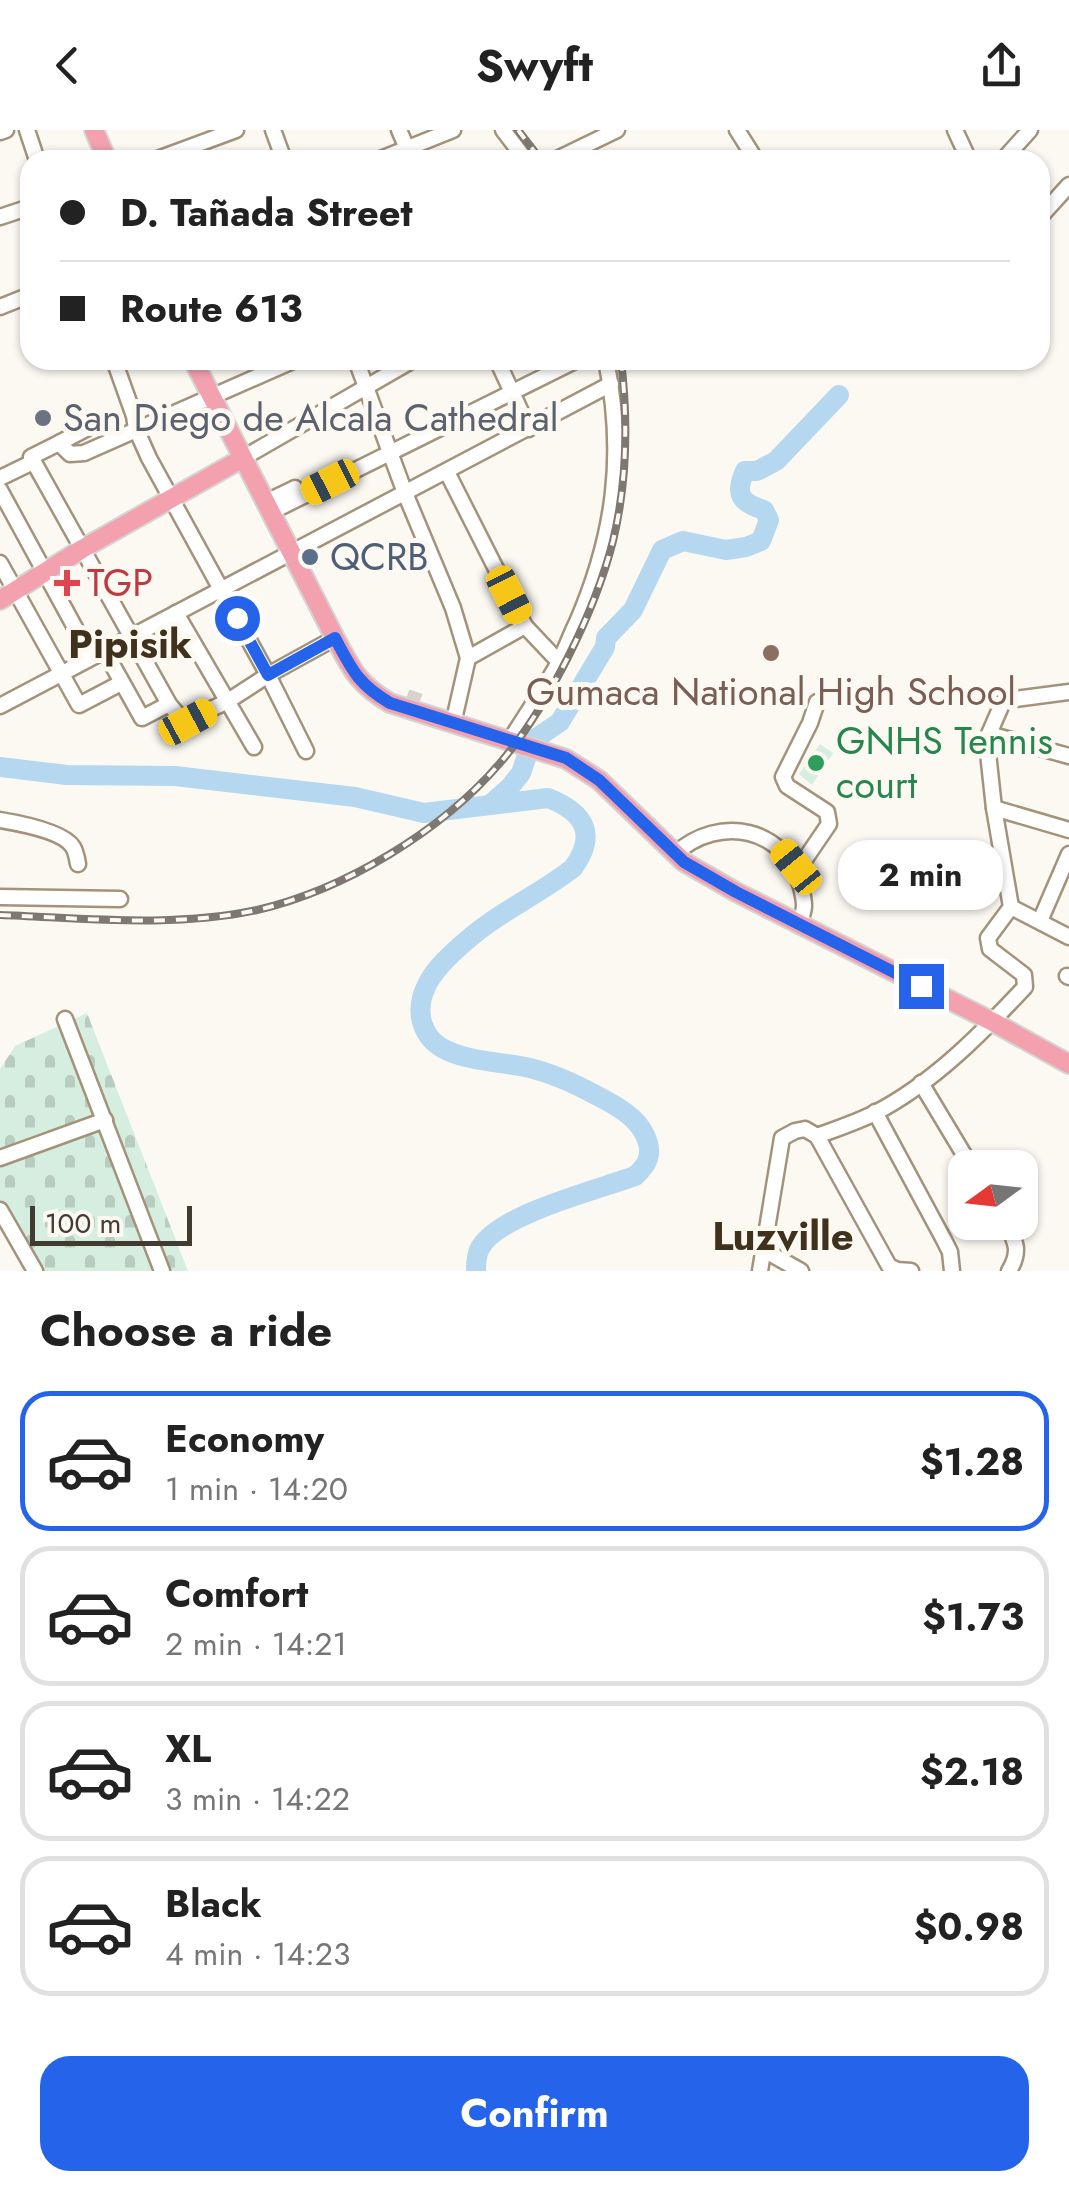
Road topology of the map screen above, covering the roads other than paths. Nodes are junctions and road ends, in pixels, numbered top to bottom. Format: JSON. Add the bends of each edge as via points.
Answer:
{"nodes":[{"id":1,"x":236,"y":130,"type":"edge"},
{"id":2,"x":453,"y":130,"type":"edge"},
{"id":3,"x":503,"y":130,"type":"edge"},
{"id":4,"x":1028,"y":131,"type":"edge"},
{"id":5,"x":607,"y":132,"type":"edge"},
{"id":6,"x":182,"y":150,"type":"edge"},
{"id":7,"x":416,"y":150,"type":"edge"},
{"id":8,"x":518,"y":150,"type":"edge"},
{"id":9,"x":574,"y":150,"type":"edge"},
{"id":10,"x":1011,"y":150,"type":"edge"},
{"id":11,"x":1069,"y":185,"type":"edge"},
{"id":12,"x":1050,"y":206,"type":"edge"},
{"id":13,"x":118,"y":370,"type":"edge"},
{"id":14,"x":198,"y":370,"type":"edge"},
{"id":15,"x":272,"y":370,"type":"edge"},
{"id":16,"x":359,"y":370,"type":"edge"},
{"id":17,"x":395,"y":370,"type":"edge"},
{"id":18,"x":502,"y":370,"type":"edge"},
{"id":19,"x":558,"y":370,"type":"edge"},
{"id":20,"x":608,"y":370,"type":"edge"},
{"id":21,"x":611,"y":384,"type":"junction"},
{"id":22,"x":365,"y":386,"type":"junction"},
{"id":23,"x":512,"y":393,"type":"junction"},
{"id":24,"x":211,"y":396,"type":"junction"},
{"id":25,"x":102,"y":421,"type":"dead end"},
{"id":26,"x":136,"y":429,"type":"junction"},
{"id":27,"x":529,"y":429,"type":"junction"},
{"id":28,"x":59,"y":443,"type":"junction"},
{"id":29,"x":389,"y":452,"type":"junction"},
{"id":30,"x":243,"y":458,"type":"junction"},
{"id":31,"x":37,"y":469,"type":"junction"},
{"id":32,"x":447,"y":472,"type":"junction"},
{"id":33,"x":0,"y":478,"type":"edge"},
{"id":34,"x":295,"y":488,"type":"dead end"},
{"id":35,"x":0,"y":490,"type":"edge"},
{"id":36,"x":404,"y":493,"type":"junction"},
{"id":37,"x":171,"y":500,"type":"junction"},
{"id":38,"x":269,"y":507,"type":"junction"},
{"id":39,"x":82,"y":549,"type":"junction"},
{"id":40,"x":292,"y":553,"type":"junction"},
{"id":41,"x":0,"y":563,"type":"edge"},
{"id":42,"x":44,"y":572,"type":"junction"},
{"id":43,"x":221,"y":590,"type":"junction"},
{"id":44,"x":7,"y":596,"type":"edge"},
{"id":45,"x":176,"y":613,"type":"junction"},
{"id":46,"x":525,"y":626,"type":"junction"},
{"id":47,"x":131,"y":636,"type":"junction"},
{"id":48,"x":335,"y":638,"type":"junction"},
{"id":49,"x":97,"y":653,"type":"junction"},
{"id":50,"x":468,"y":658,"type":"junction"},
{"id":51,"x":559,"y":662,"type":"junction"},
{"id":52,"x":60,"y":672,"type":"junction"},
{"id":53,"x":268,"y":675,"type":"junction"},
{"id":54,"x":122,"y":682,"type":"junction"},
{"id":55,"x":1069,"y":692,"type":"edge"},
{"id":56,"x":228,"y":700,"type":"junction"},
{"id":57,"x":817,"y":702,"type":"dead end"},
{"id":58,"x":169,"y":704,"type":"junction"},
{"id":59,"x":0,"y":706,"type":"edge"},
{"id":60,"x":454,"y":724,"type":"junction"},
{"id":61,"x":989,"y":734,"type":"junction"},
{"id":62,"x":526,"y":746,"type":"junction"},
{"id":63,"x":254,"y":747,"type":"dead end"},
{"id":64,"x":306,"y":751,"type":"dead end"},
{"id":65,"x":1069,"y":756,"type":"edge"},
{"id":66,"x":994,"y":808,"type":"junction"},
{"id":67,"x":0,"y":820,"type":"edge"},
{"id":68,"x":1069,"y":830,"type":"edge"},
{"id":69,"x":675,"y":854,"type":"junction"},
{"id":70,"x":1069,"y":854,"type":"edge"},
{"id":71,"x":78,"y":864,"type":"dead end"},
{"id":72,"x":797,"y":871,"type":"junction"},
{"id":73,"x":0,"y":897,"type":"edge"},
{"id":74,"x":120,"y":899,"type":"dead end"},
{"id":75,"x":1010,"y":907,"type":"junction"},
{"id":76,"x":1040,"y":921,"type":"junction"},
{"id":77,"x":798,"y":925,"type":"junction"},
{"id":78,"x":1069,"y":937,"type":"edge"},
{"id":79,"x":66,"y":1019,"type":"dead end"},
{"id":80,"x":992,"y":1022,"type":"junction"},
{"id":81,"x":1068,"y":1063,"type":"edge"},
{"id":82,"x":921,"y":1083,"type":"junction"},
{"id":83,"x":875,"y":1112,"type":"junction"},
{"id":84,"x":104,"y":1120,"type":"junction"},
{"id":85,"x":816,"y":1136,"type":"junction"},
{"id":86,"x":961,"y":1150,"type":"edge"},
{"id":87,"x":0,"y":1158,"type":"edge"},
{"id":88,"x":0,"y":1210,"type":"edge"},
{"id":89,"x":1014,"y":1240,"type":"edge"},
{"id":90,"x":764,"y":1250,"type":"junction"},
{"id":91,"x":35,"y":1271,"type":"edge"},
{"id":92,"x":162,"y":1271,"type":"edge"},
{"id":93,"x":760,"y":1271,"type":"edge"},
{"id":94,"x":801,"y":1271,"type":"edge"},
{"id":95,"x":911,"y":1271,"type":"edge"},
{"id":96,"x":952,"y":1271,"type":"edge"},
{"id":97,"x":1008,"y":1271,"type":"edge"}],
"edges":[{"from":1,"to":6,"type":"street"},
{"from":2,"to":7,"type":"street"},
{"from":3,"to":8,"type":"street"},
{"from":4,"to":10,"type":"street"},
{"from":5,"to":9,"type":"street"},
{"from":11,"to":12,"type":"street"},
{"from":13,"to":26,"type":"street"},
{"from":14,"to":24,"type":"main road"},
{"from":15,"to":24,"type":"street"},
{"from":16,"to":22,"type":"street"},
{"from":17,"to":22,"type":"street"},
{"from":18,"to":23,"type":"street"},
{"from":19,"to":23,"type":"street"},
{"from":20,"to":21,"type":"street"},
{"from":21,"to":27,"type":"street"},
{"from":21,"to":51,"type":"street","via":[[612,506],[593,584]]},
{"from":22,"to":29,"type":"street"},
{"from":22,"to":30,"type":"street"},
{"from":23,"to":27,"type":"street"},
{"from":23,"to":29,"type":"street"},
{"from":24,"to":26,"type":"street"},
{"from":24,"to":30,"type":"main road"},
{"from":25,"to":28,"type":"street"},
{"from":26,"to":28,"type":"street","via":[[84,453],[70,454]]},
{"from":26,"to":37,"type":"street"},
{"from":27,"to":32,"type":"street"},
{"from":28,"to":31,"type":"street","via":[[31,457]]},
{"from":29,"to":36,"type":"street"},
{"from":29,"to":38,"type":"street"},
{"from":30,"to":37,"type":"main road"},
{"from":30,"to":38,"type":"main road"},
{"from":31,"to":33,"type":"street"},
{"from":31,"to":39,"type":"street"},
{"from":32,"to":36,"type":"street"},
{"from":32,"to":46,"type":"street"},
{"from":34,"to":38,"type":"street"},
{"from":35,"to":42,"type":"street"},
{"from":36,"to":40,"type":"street"},
{"from":36,"to":50,"type":"street"},
{"from":37,"to":39,"type":"main road"},
{"from":37,"to":43,"type":"street"},
{"from":38,"to":40,"type":"main road"},
{"from":39,"to":42,"type":"main road"},
{"from":39,"to":47,"type":"street"},
{"from":40,"to":43,"type":"street"},
{"from":40,"to":48,"type":"main road"},
{"from":41,"to":44,"type":"street"},
{"from":42,"to":44,"type":"main road"},
{"from":42,"to":49,"type":"street"},
{"from":43,"to":45,"type":"street"},
{"from":43,"to":53,"type":"street"},
{"from":44,"to":52,"type":"street"},
{"from":45,"to":47,"type":"street"},
{"from":45,"to":56,"type":"street"},
{"from":46,"to":50,"type":"street"},
{"from":46,"to":51,"type":"street"},
{"from":47,"to":49,"type":"street"},
{"from":47,"to":58,"type":"street"},
{"from":48,"to":53,"type":"street"},
{"from":48,"to":60,"type":"main road","via":[[372,692]]},
{"from":49,"to":52,"type":"street"},
{"from":49,"to":54,"type":"street"},
{"from":50,"to":60,"type":"street"},
{"from":51,"to":62,"type":"street"},
{"from":52,"to":54,"type":"street","via":[[79,704]]},
{"from":52,"to":59,"type":"street"},
{"from":53,"to":56,"type":"street"},
{"from":53,"to":64,"type":"street"},
{"from":54,"to":58,"type":"street","via":[[142,718]]},
{"from":55,"to":61,"type":"street","via":[[1007,700]]},
{"from":56,"to":58,"type":"street","via":[[188,722]]},
{"from":56,"to":63,"type":"street"},
{"from":57,"to":72,"type":"street","via":[[783,777],[827,812],[829,824]]},
{"from":60,"to":62,"type":"main road"},
{"from":61,"to":65,"type":"street"},
{"from":61,"to":66,"type":"street"},
{"from":62,"to":69,"type":"main road","via":[[582,767]]},
{"from":66,"to":68,"type":"street"},
{"from":66,"to":75,"type":"street"},
{"from":67,"to":71,"type":"street","via":[[60,836],[73,846]]},
{"from":69,"to":72,"type":"street","via":[[712,834],[740,831],[781,849]]},
{"from":69,"to":77,"type":"main road"},
{"from":70,"to":76,"type":"street"},
{"from":72,"to":77,"type":"street","via":[[806,909]]},
{"from":73,"to":74,"type":"street"},
{"from":75,"to":76,"type":"street"},
{"from":75,"to":80,"type":"street","via":[[988,938],[990,949],[1026,981]]},
{"from":76,"to":78,"type":"street"},
{"from":77,"to":80,"type":"main road"},
{"from":79,"to":84,"type":"street"},
{"from":80,"to":81,"type":"main road"},
{"from":80,"to":82,"type":"street"},
{"from":82,"to":83,"type":"street"},
{"from":82,"to":86,"type":"street"},
{"from":83,"to":85,"type":"street"},
{"from":83,"to":96,"type":"street","via":[[950,1252]]},
{"from":84,"to":87,"type":"street"},
{"from":84,"to":92,"type":"street"},
{"from":85,"to":90,"type":"street","via":[[805,1129],[782,1138]]},
{"from":85,"to":95,"type":"street","via":[[889,1266]]},
{"from":88,"to":91,"type":"street"},
{"from":89,"to":97,"type":"street","via":[[1016,1260]]},
{"from":90,"to":93,"type":"street"},
{"from":90,"to":94,"type":"street"}]}
